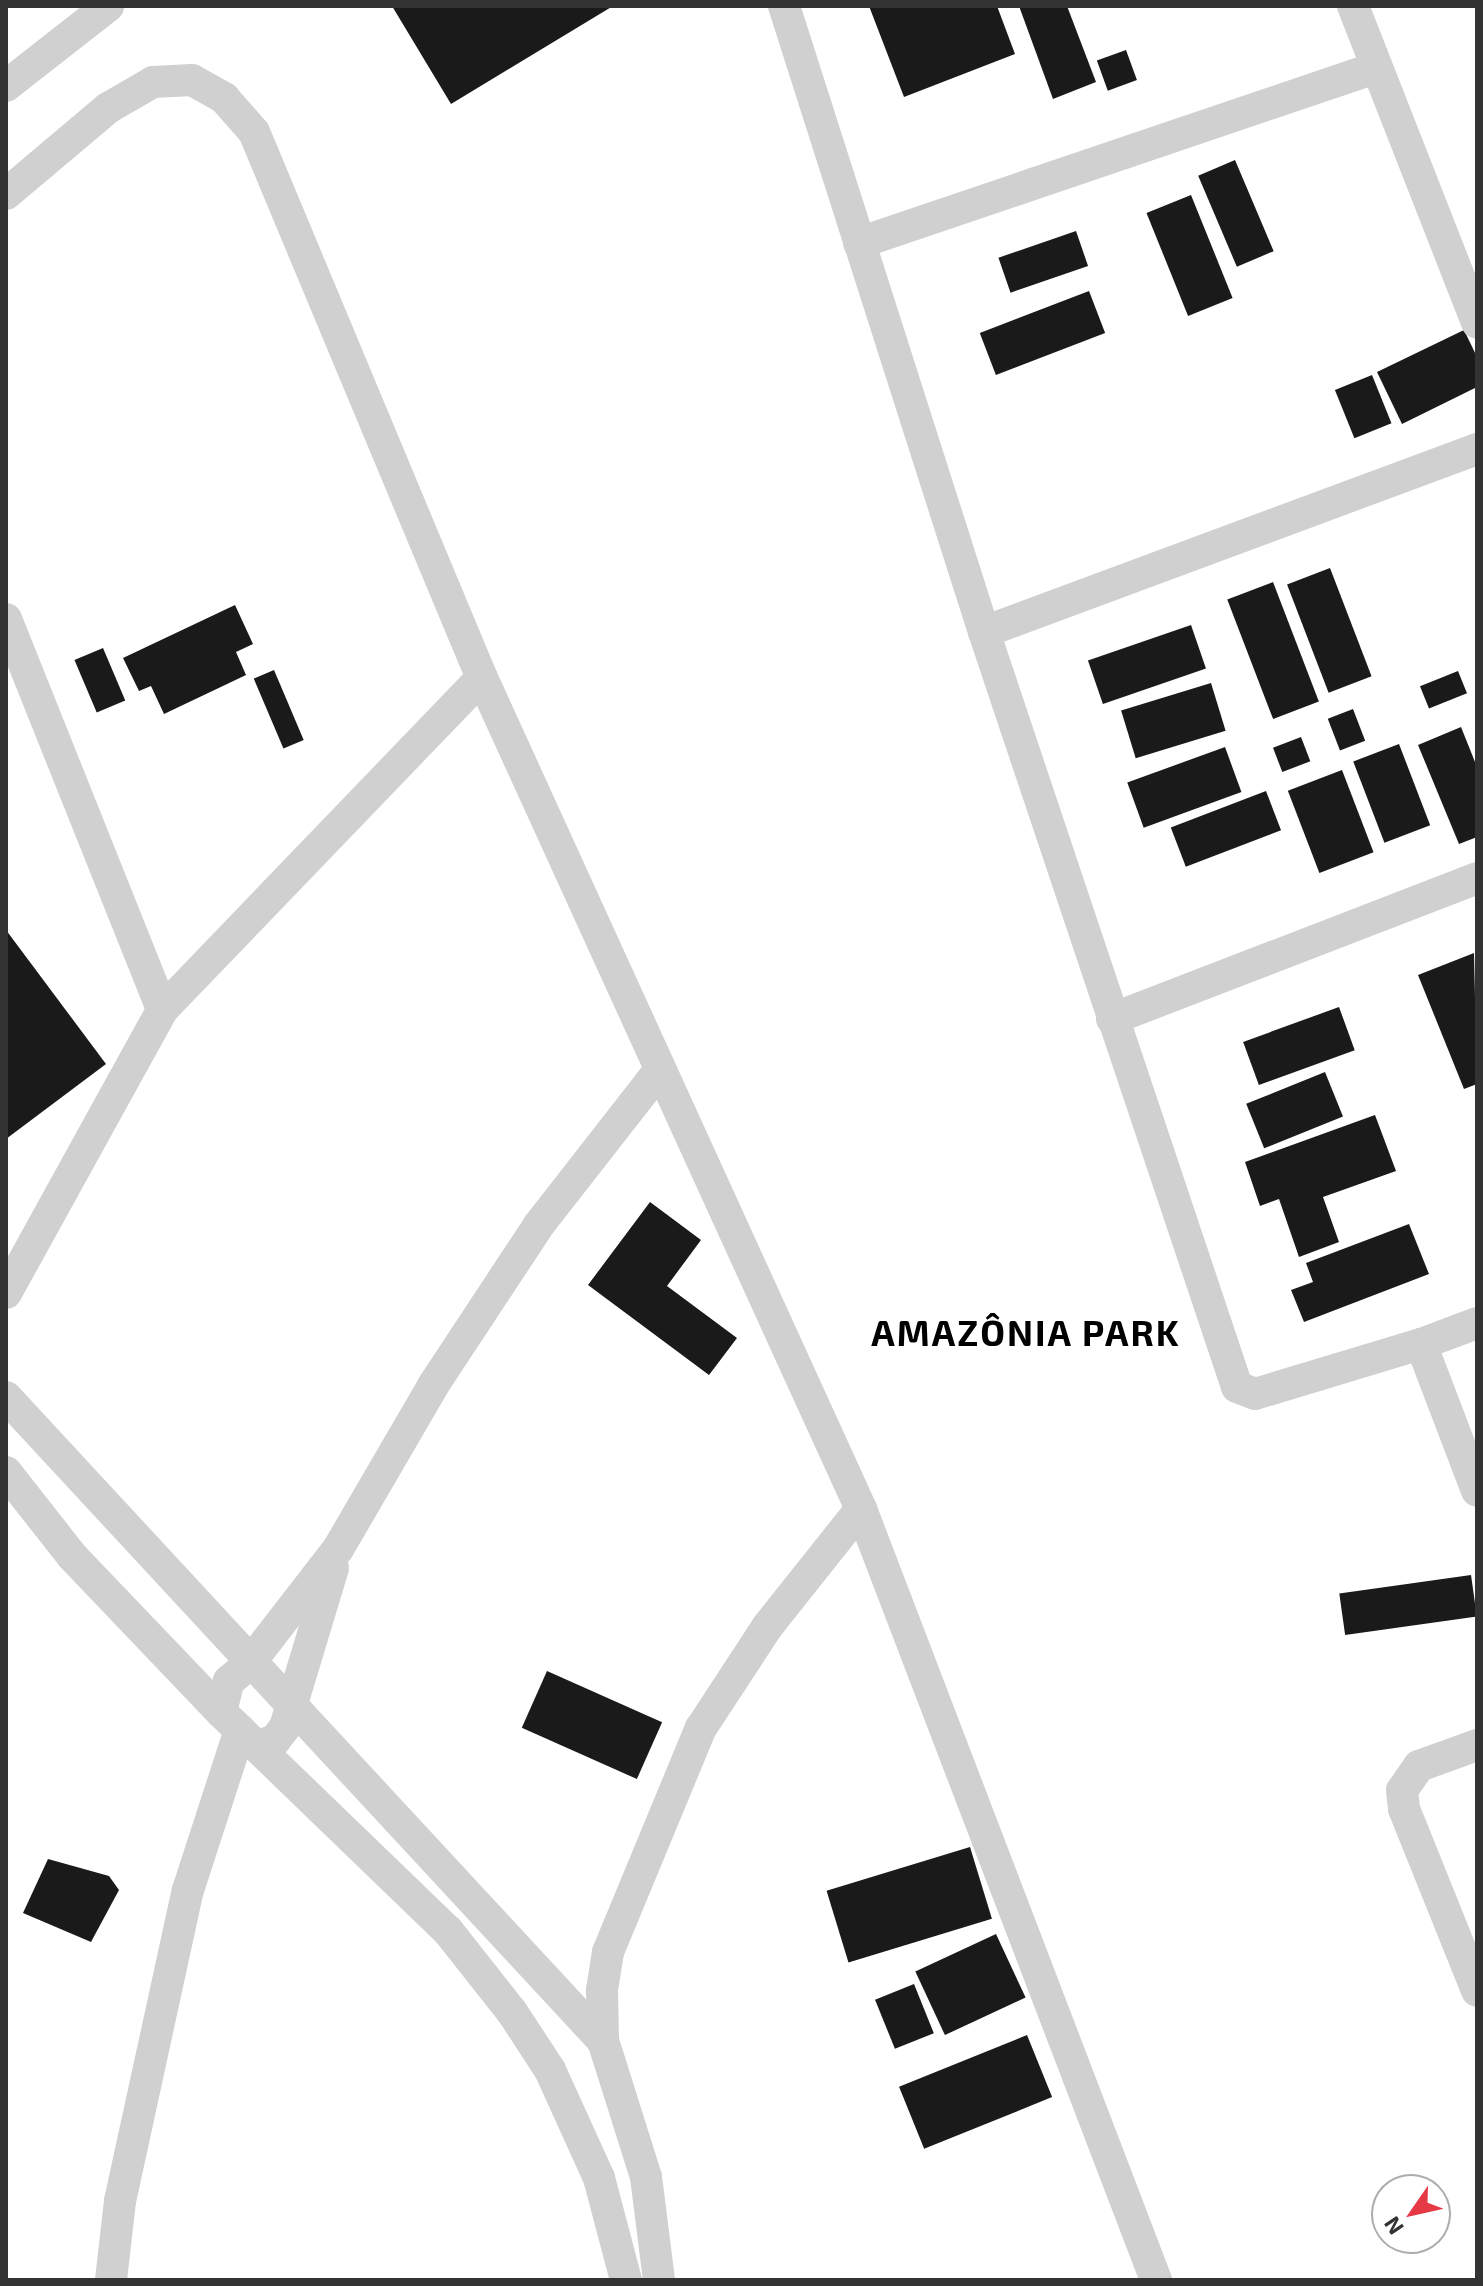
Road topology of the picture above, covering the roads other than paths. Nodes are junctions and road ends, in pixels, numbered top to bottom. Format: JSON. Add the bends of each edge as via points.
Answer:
{"nodes":[{"id":1,"x":108,"y":6,"type":"edge"},
{"id":2,"x":784,"y":6,"type":"edge"},
{"id":3,"x":1353,"y":6,"type":"edge"},
{"id":4,"x":1375,"y":68,"type":"junction"},
{"id":5,"x":6,"y":86,"type":"edge"},
{"id":6,"x":6,"y":194,"type":"edge"},
{"id":7,"x":859,"y":243,"type":"junction"},
{"id":8,"x":1477,"y":323,"type":"edge"},
{"id":9,"x":1477,"y":449,"type":"edge"},
{"id":10,"x":6,"y":619,"type":"edge"},
{"id":11,"x":984,"y":632,"type":"junction"},
{"id":12,"x":482,"y":678,"type":"junction"},
{"id":13,"x":1477,"y":878,"type":"edge"},
{"id":14,"x":162,"y":1010,"type":"junction"},
{"id":15,"x":1112,"y":1019,"type":"junction"},
{"id":16,"x":660,"y":1070,"type":"junction"},
{"id":17,"x":6,"y":1293,"type":"edge"},
{"id":18,"x":1477,"y":1323,"type":"edge"},
{"id":19,"x":1421,"y":1344,"type":"junction"},
{"id":20,"x":6,"y":1397,"type":"edge"},
{"id":21,"x":6,"y":1472,"type":"edge"},
{"id":22,"x":1477,"y":1491,"type":"edge"},
{"id":23,"x":861,"y":1509,"type":"junction"},
{"id":24,"x":338,"y":1549,"type":"junction"},
{"id":25,"x":249,"y":1664,"type":"junction"},
{"id":26,"x":292,"y":1707,"type":"junction"},
{"id":27,"x":239,"y":1729,"type":"junction"},
{"id":28,"x":1477,"y":1745,"type":"edge"},
{"id":29,"x":1477,"y":1991,"type":"edge"},
{"id":30,"x":603,"y":2041,"type":"junction"},
{"id":31,"x":111,"y":2280,"type":"edge"},
{"id":32,"x":626,"y":2280,"type":"edge"},
{"id":33,"x":659,"y":2280,"type":"edge"},
{"id":34,"x":1156,"y":2280,"type":"edge"}],
"edges":[{"from":1,"to":5,"type":"street"},
{"from":2,"to":7,"type":"street"},
{"from":3,"to":4,"type":"street"},
{"from":4,"to":7,"type":"street"},
{"from":4,"to":8,"type":"street"},
{"from":6,"to":12,"type":"street","via":[[108,108],[153,82],[192,80],[224,98],[254,132]]},
{"from":7,"to":11,"type":"street"},
{"from":9,"to":11,"type":"street"},
{"from":10,"to":14,"type":"street"},
{"from":11,"to":15,"type":"street"},
{"from":12,"to":14,"type":"street"},
{"from":12,"to":16,"type":"street"},
{"from":13,"to":15,"type":"street"},
{"from":14,"to":17,"type":"street"},
{"from":15,"to":19,"type":"street","via":[[1237,1387],[1255,1394]]},
{"from":16,"to":23,"type":"street"},
{"from":16,"to":24,"type":"street","via":[[538,1226],[434,1384]]},
{"from":18,"to":19,"type":"street"},
{"from":19,"to":22,"type":"street"},
{"from":20,"to":25,"type":"street"},
{"from":21,"to":27,"type":"street","via":[[72,1556]]},
{"from":23,"to":30,"type":"street","via":[[767,1627],[701,1728],[608,1952]]},
{"from":23,"to":34,"type":"street"},
{"from":24,"to":25,"type":"street"},
{"from":24,"to":26,"type":"street"},
{"from":25,"to":26,"type":"street"},
{"from":25,"to":27,"type":"street","via":[[229,1681]]},
{"from":26,"to":27,"type":"street","via":[[281,1734]]},
{"from":26,"to":30,"type":"street"},
{"from":27,"to":31,"type":"street","via":[[188,1890],[120,2201]]},
{"from":27,"to":32,"type":"street","via":[[448,1931],[512,2012],[550,2070],[599,2178]]},
{"from":28,"to":29,"type":"street","via":[[1419,1766],[1402,1790],[1404,1809]]},
{"from":30,"to":33,"type":"street","via":[[646,2177]]}]}
